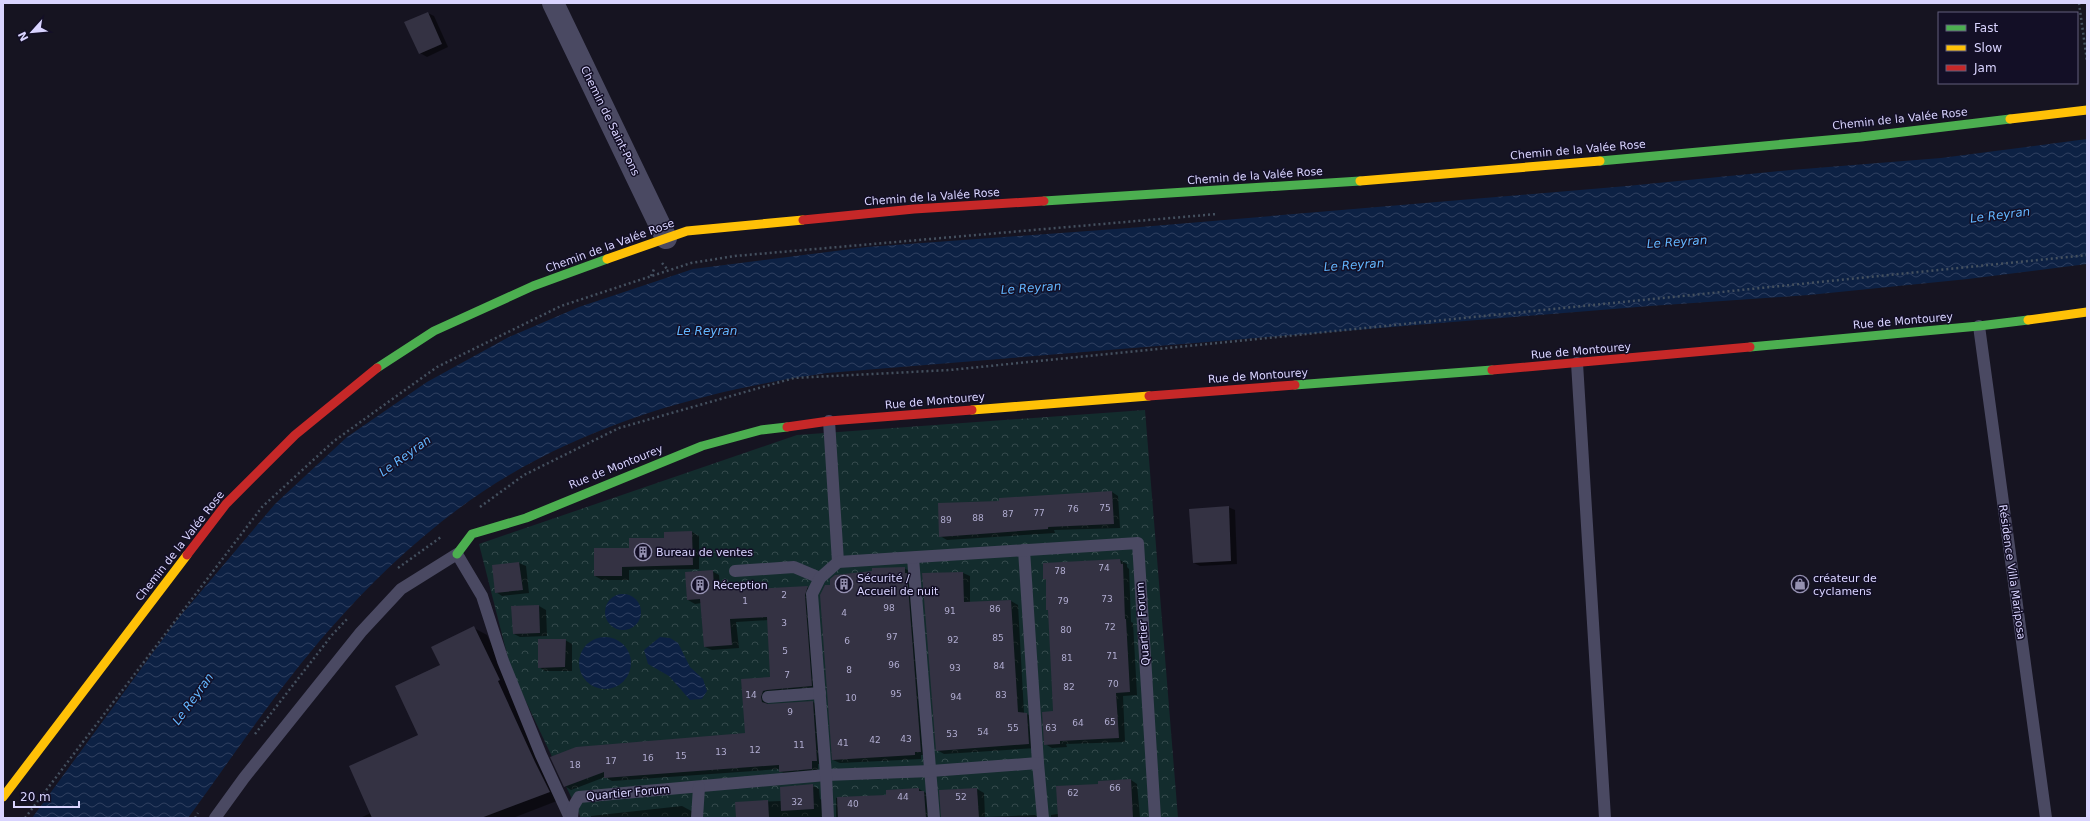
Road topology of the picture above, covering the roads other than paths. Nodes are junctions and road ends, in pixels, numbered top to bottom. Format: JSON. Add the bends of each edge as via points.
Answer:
{"nodes":[{"id":1,"x":553,"y":3,"type":"edge"},
{"id":2,"x":2087,"y":110,"type":"edge"},
{"id":3,"x":666,"y":238,"type":"junction"},
{"id":4,"x":2087,"y":312,"type":"edge"},
{"id":5,"x":1979,"y":326,"type":"junction"},
{"id":6,"x":1577,"y":363,"type":"junction"},
{"id":7,"x":830,"y":421,"type":"junction"},
{"id":8,"x":1024,"y":550,"type":"junction"},
{"id":9,"x":457,"y":554,"type":"junction"},
{"id":10,"x":913,"y":558,"type":"junction"},
{"id":11,"x":838,"y":562,"type":"junction"},
{"id":12,"x":735,"y":571,"type":"dead end"},
{"id":13,"x":820,"y":578,"type":"junction"},
{"id":14,"x":820,"y":693,"type":"junction"},
{"id":15,"x":768,"y":697,"type":"dead end"},
{"id":16,"x":1038,"y":763,"type":"junction"},
{"id":17,"x":931,"y":771,"type":"junction"},
{"id":18,"x":826,"y":775,"type":"junction"},
{"id":19,"x":699,"y":786,"type":"junction"},
{"id":20,"x":3,"y":797,"type":"edge"},
{"id":21,"x":215,"y":818,"type":"edge"},
{"id":22,"x":571,"y":818,"type":"edge"},
{"id":23,"x":697,"y":818,"type":"edge"},
{"id":24,"x":828,"y":818,"type":"edge"},
{"id":25,"x":934,"y":818,"type":"edge"},
{"id":26,"x":1043,"y":818,"type":"edge"},
{"id":27,"x":1155,"y":818,"type":"edge"},
{"id":28,"x":1605,"y":818,"type":"edge"},
{"id":29,"x":2046,"y":818,"type":"edge"}],
"edges":[{"from":1,"to":3,"type":"street","name":"Chemin de Saint-Pons"},
{"from":2,"to":3,"type":"street","name":"Chemin de la Valée Rose","via":[[1861,137],[1396,179],[906,210],[687,231]]},
{"from":3,"to":20,"type":"street","name":"Chemin de la Valée Rose","via":[[533,286],[434,330],[376,369],[295,435],[226,504]]},
{"from":4,"to":5,"type":"street","name":"Rue de Montourey"},
{"from":5,"to":6,"type":"street","name":"Rue de Montourey"},
{"from":5,"to":29,"type":"lane","name":"Résidence Villa Mariposa"},
{"from":6,"to":7,"type":"street","name":"Rue de Montourey"},
{"from":6,"to":28,"type":"lane"},
{"from":7,"to":9,"type":"street","name":"Rue de Montourey","via":[[761,430],[702,446],[526,518],[472,534]]},
{"from":7,"to":11,"type":"lane"},
{"from":8,"to":10,"type":"lane","name":"Quartier Forum"},
{"from":8,"to":16,"type":"lane"},
{"from":8,"to":27,"type":"lane","name":"Quartier Forum","via":[[1138,543]]},
{"from":9,"to":21,"type":"lane","via":[[401,589],[361,632]]},
{"from":9,"to":22,"type":"lane","via":[[482,596],[503,661],[541,754]]},
{"from":10,"to":11,"type":"lane","name":"Quartier Forum"},
{"from":10,"to":17,"type":"lane"},
{"from":11,"to":13,"type":"lane"},
{"from":12,"to":13,"type":"lane","via":[[794,567]]},
{"from":13,"to":14,"type":"lane","via":[[812,594]]},
{"from":14,"to":15,"type":"lane"},
{"from":14,"to":18,"type":"lane"},
{"from":16,"to":17,"type":"lane","name":"Quartier Forum"},
{"from":16,"to":26,"type":"lane"},
{"from":17,"to":18,"type":"lane","name":"Quartier Forum"},
{"from":17,"to":25,"type":"lane"},
{"from":18,"to":19,"type":"lane","name":"Quartier Forum"},
{"from":18,"to":24,"type":"lane"},
{"from":19,"to":22,"type":"lane","name":"Quartier Forum","via":[[579,797]]},
{"from":19,"to":23,"type":"lane"}]}
